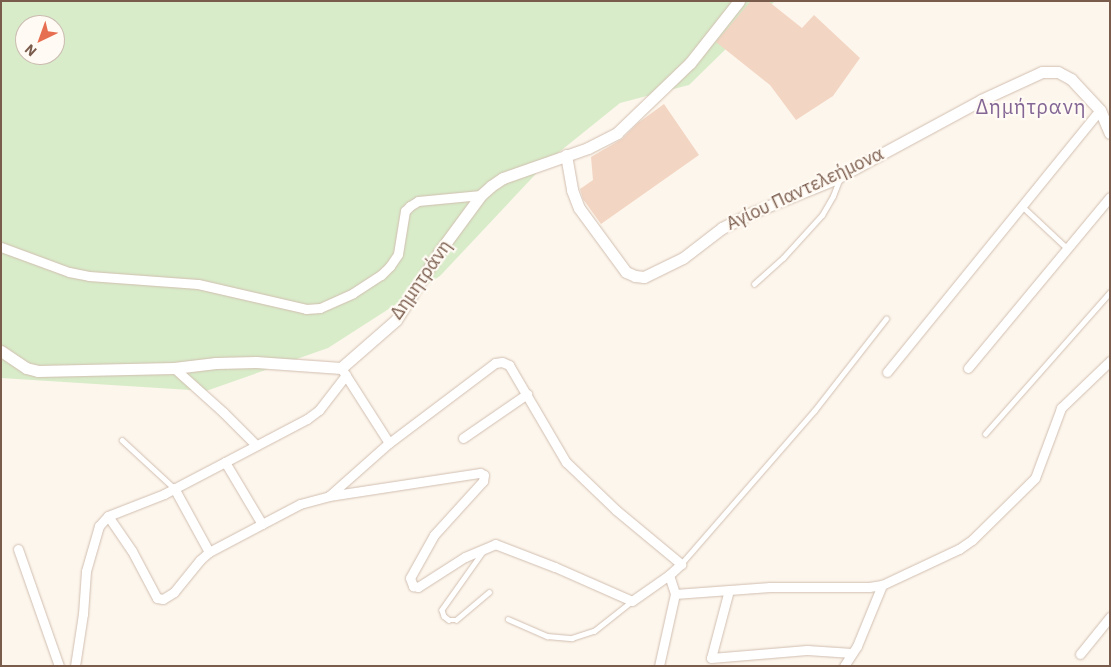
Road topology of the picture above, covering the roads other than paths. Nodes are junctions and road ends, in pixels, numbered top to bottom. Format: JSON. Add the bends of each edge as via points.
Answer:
{"nodes":[{"id":1,"x":738,"y":1,"type":"edge"},
{"id":2,"x":1100,"y":110,"type":"junction"},
{"id":3,"x":1110,"y":133,"type":"edge"},
{"id":4,"x":566,"y":155,"type":"junction"},
{"id":5,"x":840,"y":176,"type":"junction"},
{"id":6,"x":481,"y":195,"type":"junction"},
{"id":7,"x":1110,"y":196,"type":"edge"},
{"id":8,"x":1022,"y":206,"type":"junction"},
{"id":9,"x":1,"y":247,"type":"edge"},
{"id":10,"x":1067,"y":248,"type":"junction"},
{"id":11,"x":754,"y":284,"type":"dead end"},
{"id":12,"x":1110,"y":292,"type":"edge"},
{"id":13,"x":886,"y":319,"type":"dead end"},
{"id":14,"x":1,"y":351,"type":"edge"},
{"id":15,"x":1110,"y":361,"type":"edge"},
{"id":16,"x":174,"y":368,"type":"junction"},
{"id":17,"x":968,"y":368,"type":"dead end"},
{"id":18,"x":344,"y":372,"type":"junction"},
{"id":19,"x":887,"y":372,"type":"dead end"},
{"id":20,"x":527,"y":394,"type":"junction"},
{"id":21,"x":985,"y":434,"type":"dead end"},
{"id":22,"x":463,"y":438,"type":"dead end"},
{"id":23,"x":122,"y":440,"type":"dead end"},
{"id":24,"x":388,"y":443,"type":"junction"},
{"id":25,"x":256,"y":445,"type":"junction"},
{"id":26,"x":225,"y":462,"type":"junction"},
{"id":27,"x":174,"y":488,"type":"junction"},
{"id":28,"x":329,"y":496,"type":"junction"},
{"id":29,"x":108,"y":516,"type":"junction"},
{"id":30,"x":262,"y":524,"type":"junction"},
{"id":31,"x":487,"y":546,"type":"junction"},
{"id":32,"x":18,"y":549,"type":"dead end"},
{"id":33,"x":209,"y":552,"type":"junction"},
{"id":34,"x":681,"y":564,"type":"junction"},
{"id":35,"x":669,"y":575,"type":"junction"},
{"id":36,"x":882,"y":585,"type":"junction"},
{"id":37,"x":729,"y":590,"type":"junction"},
{"id":38,"x":489,"y":592,"type":"dead end"},
{"id":39,"x":675,"y":594,"type":"junction"},
{"id":40,"x":632,"y":601,"type":"junction"},
{"id":41,"x":1110,"y":617,"type":"edge"},
{"id":42,"x":508,"y":619,"type":"dead end"},
{"id":43,"x":852,"y":653,"type":"junction"},
{"id":44,"x":1080,"y":654,"type":"dead end"},
{"id":45,"x":710,"y":662,"type":"edge"},
{"id":46,"x":59,"y":666,"type":"edge"},
{"id":47,"x":74,"y":666,"type":"edge"},
{"id":48,"x":659,"y":666,"type":"edge"},
{"id":49,"x":844,"y":666,"type":"edge"}],
"edges":[{"from":1,"to":4,"type":"street","name":"Δημητράνη","via":[[690,63],[630,123],[588,148]]},
{"from":2,"to":3,"type":"street","name":"Αγίου Παντελεήμονα"},
{"from":2,"to":5,"type":"street","name":"Αγίου Παντελεήμονα","via":[[1071,79],[1058,72],[1042,72],[981,100]]},
{"from":2,"to":8,"type":"street"},
{"from":4,"to":5,"type":"street","name":"Αγίου Παντελεήμονα","via":[[572,190],[580,208],[626,272],[644,277],[683,258],[722,228],[749,214]]},
{"from":4,"to":6,"type":"street","name":"Δημητράνη","via":[[503,178]]},
{"from":5,"to":11,"type":"lane","via":[[822,215]]},
{"from":6,"to":9,"type":"street","via":[[418,201],[410,206],[405,211],[398,254],[390,266],[353,293],[320,308],[306,310],[198,284],[88,276]]},
{"from":6,"to":18,"type":"street","name":"Δημητράνη","via":[[439,252],[396,320]]},
{"from":7,"to":10,"type":"street"},
{"from":8,"to":10,"type":"lane"},
{"from":8,"to":19,"type":"street"},
{"from":10,"to":17,"type":"street"},
{"from":12,"to":21,"type":"lane"},
{"from":13,"to":34,"type":"lane","via":[[814,410]]},
{"from":14,"to":16,"type":"street","via":[[26,368],[38,371]]},
{"from":15,"to":36,"type":"street","via":[[1061,408],[1035,478],[972,540]]},
{"from":16,"to":18,"type":"street","via":[[256,362]]},
{"from":16,"to":25,"type":"street"},
{"from":18,"to":24,"type":"street"},
{"from":18,"to":25,"type":"street","via":[[320,410]]},
{"from":20,"to":22,"type":"street"},
{"from":20,"to":24,"type":"street","via":[[509,365],[495,363]]},
{"from":20,"to":34,"type":"street","via":[[566,462],[616,510]]},
{"from":23,"to":27,"type":"lane"},
{"from":24,"to":28,"type":"street"},
{"from":25,"to":26,"type":"street"},
{"from":26,"to":27,"type":"street"},
{"from":26,"to":30,"type":"street"},
{"from":27,"to":29,"type":"street"},
{"from":27,"to":33,"type":"street"},
{"from":28,"to":30,"type":"street","via":[[300,504]]},
{"from":28,"to":31,"type":"street","via":[[480,473],[484,475],[483,481],[434,535],[410,583],[418,587]]},
{"from":29,"to":33,"type":"street","via":[[132,551],[157,598],[163,599],[174,592]]},
{"from":29,"to":47,"type":"street","via":[[99,526],[90,550]]},
{"from":30,"to":33,"type":"street"},
{"from":31,"to":38,"type":"lane","via":[[442,610],[444,616],[456,620]]},
{"from":31,"to":40,"type":"street","via":[[502,546]]},
{"from":32,"to":46,"type":"street"},
{"from":34,"to":35,"type":"street"},
{"from":35,"to":39,"type":"street"},
{"from":35,"to":40,"type":"street"},
{"from":36,"to":37,"type":"street"},
{"from":36,"to":43,"type":"street"},
{"from":37,"to":39,"type":"street"},
{"from":37,"to":45,"type":"street"},
{"from":39,"to":48,"type":"street"},
{"from":40,"to":42,"type":"lane","via":[[594,631],[572,638],[547,636]]},
{"from":41,"to":44,"type":"street"},
{"from":43,"to":45,"type":"street","via":[[807,650]]},
{"from":43,"to":49,"type":"street"}]}
